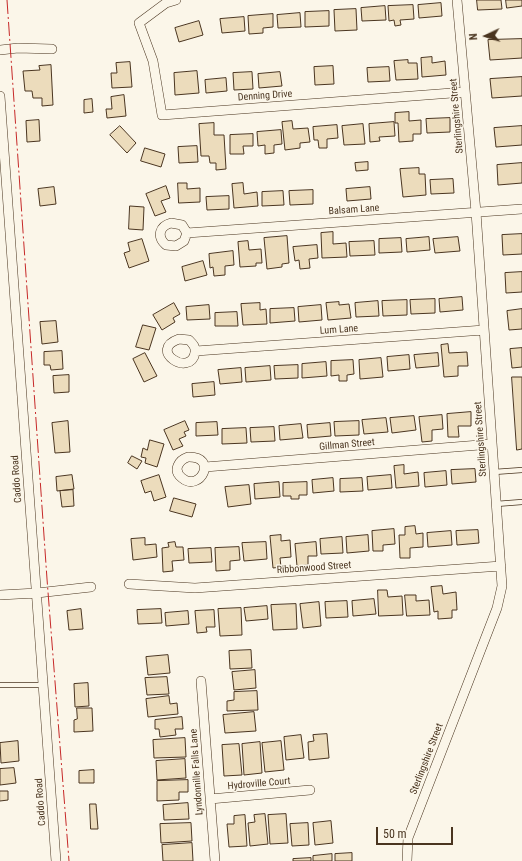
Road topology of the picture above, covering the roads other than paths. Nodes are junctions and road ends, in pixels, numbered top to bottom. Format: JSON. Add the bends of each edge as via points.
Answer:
{"nodes":[{"id":1,"x":176,"y":0,"type":"edge"},
{"id":2,"x":458,"y":0,"type":"edge"},
{"id":3,"x":0,"y":50,"type":"edge"},
{"id":4,"x":52,"y":50,"type":"dead end"},
{"id":5,"x":465,"y":92,"type":"junction"},
{"id":6,"x":0,"y":96,"type":"edge"},
{"id":7,"x":522,"y":209,"type":"edge"},
{"id":8,"x":476,"y":212,"type":"junction"},
{"id":9,"x":187,"y":233,"type":"dead end"},
{"id":10,"x":484,"y":330,"type":"junction"},
{"id":11,"x":196,"y":351,"type":"dead end"},
{"id":12,"x":492,"y":444,"type":"junction"},
{"id":13,"x":205,"y":467,"type":"dead end"},
{"id":14,"x":522,"y":470,"type":"edge"},
{"id":15,"x":494,"y":472,"type":"junction"},
{"id":16,"x":522,"y":502,"type":"edge"},
{"id":17,"x":496,"y":504,"type":"junction"},
{"id":18,"x":501,"y":566,"type":"junction"},
{"id":19,"x":129,"y":584,"type":"dead end"},
{"id":20,"x":92,"y":587,"type":"dead end"},
{"id":21,"x":37,"y":593,"type":"junction"},
{"id":22,"x":0,"y":595,"type":"edge"},
{"id":23,"x":201,"y":681,"type":"dead end"},
{"id":24,"x":0,"y":685,"type":"edge"},
{"id":25,"x":44,"y":685,"type":"junction"},
{"id":26,"x":310,"y":790,"type":"dead end"},
{"id":27,"x":210,"y":799,"type":"junction"},
{"id":28,"x":56,"y":861,"type":"edge"},
{"id":29,"x":215,"y":861,"type":"edge"},
{"id":30,"x":407,"y":861,"type":"edge"}],
"edges":[{"from":1,"to":5,"type":"street","name":"Denning Drive","via":[[166,3],[139,23],[153,62],[162,115]]},
{"from":2,"to":5,"type":"street","name":"Sterlingshire Street"},
{"from":3,"to":4,"type":"street"},
{"from":5,"to":8,"type":"street","name":"Sterlingshire Street"},
{"from":6,"to":21,"type":"street","name":"Caddo Road"},
{"from":7,"to":8,"type":"street","name":"Balsam Lane"},
{"from":8,"to":9,"type":"street","name":"Balsam Lane"},
{"from":8,"to":10,"type":"street","name":"Sterlingshire Street"},
{"from":10,"to":11,"type":"street","name":"Lum Lane"},
{"from":10,"to":12,"type":"street","name":"Sterlingshire Street"},
{"from":12,"to":13,"type":"street","name":"Gillman Street"},
{"from":12,"to":15,"type":"street","name":"Sterlingshire Street"},
{"from":14,"to":15,"type":"lane"},
{"from":15,"to":17,"type":"street","name":"Sterlingshire Street"},
{"from":16,"to":17,"type":"lane"},
{"from":17,"to":18,"type":"street","name":"Sterlingshire Street"},
{"from":18,"to":19,"type":"street","name":"Ribbonwood Street","via":[[195,588]]},
{"from":18,"to":30,"type":"street","name":"Sterlingshire Street","via":[[502,586],[497,608],[408,838]]},
{"from":20,"to":21,"type":"street"},
{"from":21,"to":22,"type":"street"},
{"from":21,"to":25,"type":"street","name":"Caddo Road"},
{"from":23,"to":27,"type":"street","name":"Lyndonnille Falls Lane"},
{"from":24,"to":25,"type":"lane"},
{"from":25,"to":28,"type":"street","name":"Caddo Road"},
{"from":26,"to":27,"type":"street","name":"Hydroville Court"},
{"from":27,"to":29,"type":"street","name":"Lyndonnille Falls Lane"}]}
